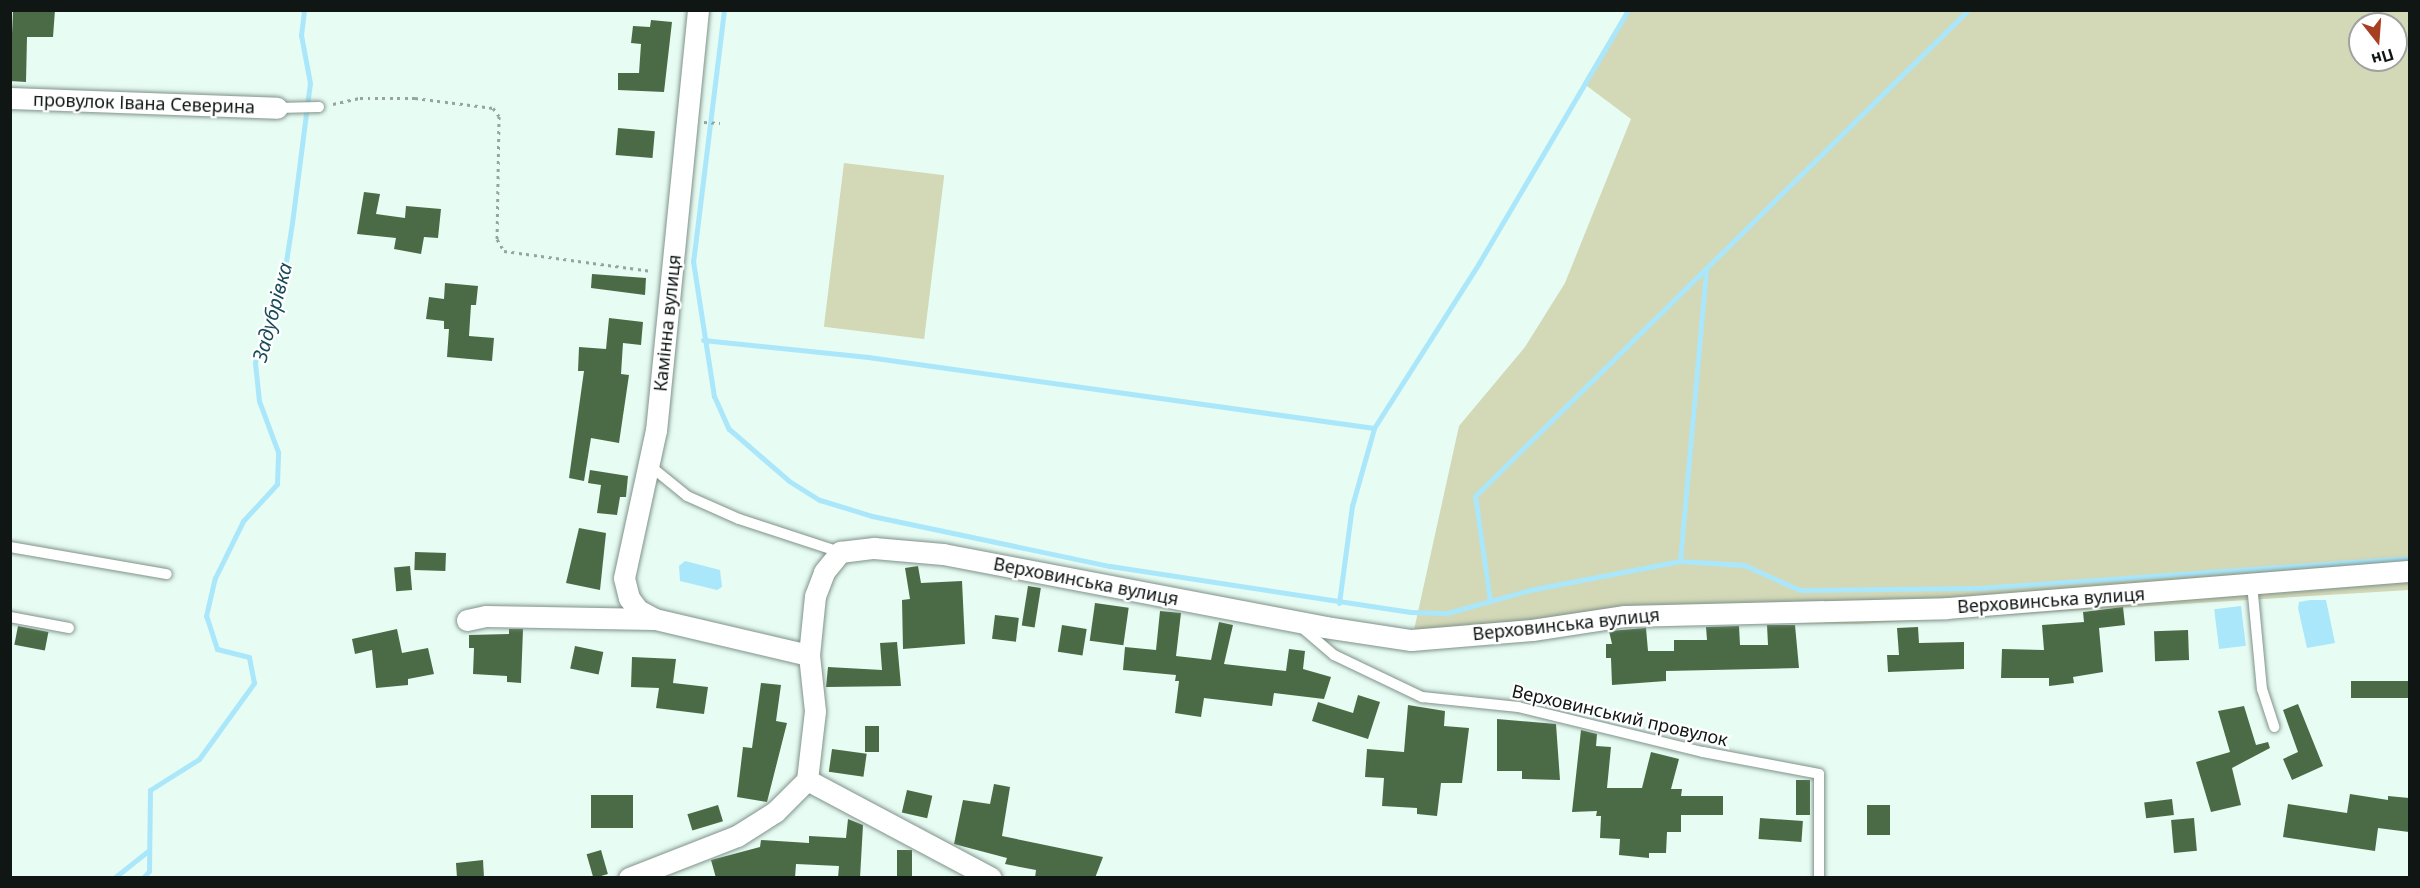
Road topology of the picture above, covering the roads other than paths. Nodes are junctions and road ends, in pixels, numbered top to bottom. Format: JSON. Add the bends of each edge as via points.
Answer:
{"nodes":[{"id":1,"x":698,"y":10,"type":"edge"},
{"id":2,"x":10,"y":98,"type":"edge"},
{"id":3,"x":319,"y":107,"type":"road end"},
{"id":4,"x":277,"y":108,"type":"joint"},
{"id":5,"x":649,"y":465,"type":"junction"},
{"id":6,"x":10,"y":547,"type":"edge"},
{"id":7,"x":840,"y":552,"type":"junction"},
{"id":8,"x":2409,"y":571,"type":"edge"},
{"id":9,"x":167,"y":574,"type":"dead end"},
{"id":10,"x":2252,"y":584,"type":"junction"},
{"id":11,"x":10,"y":617,"type":"edge"},
{"id":12,"x":655,"y":619,"type":"junction"},
{"id":13,"x":467,"y":620,"type":"dead end"},
{"id":14,"x":1294,"y":621,"type":"junction"},
{"id":15,"x":69,"y":628,"type":"dead end"},
{"id":16,"x":809,"y":655,"type":"junction"},
{"id":17,"x":2274,"y":726,"type":"dead end"},
{"id":18,"x":807,"y":780,"type":"junction"},
{"id":19,"x":629,"y":878,"type":"edge"},
{"id":20,"x":992,"y":878,"type":"edge"},
{"id":21,"x":1819,"y":878,"type":"edge"}],
"edges":[{"from":1,"to":5,"type":"street","name":"Камінна вулиця"},
{"from":2,"to":4,"type":"street","name":"провулок Івана Северина"},
{"from":3,"to":4,"type":"lane"},
{"from":5,"to":7,"type":"lane","via":[[687,496],[739,519]]},
{"from":5,"to":12,"type":"street","name":"Камінна вулиця","via":[[624,578],[629,598],[638,610]]},
{"from":6,"to":9,"type":"lane"},
{"from":7,"to":14,"type":"street","name":"Верховинська вулиця","via":[[874,548],[943,554]]},
{"from":7,"to":16,"type":"street","via":[[814,596]]},
{"from":8,"to":10,"type":"street","name":"Верховинська вулиця"},
{"from":10,"to":14,"type":"street","name":"Верховинська вулиця","via":[[1947,608],[1625,616],[1532,630],[1411,640]]},
{"from":10,"to":17,"type":"lane","via":[[2262,689]]},
{"from":11,"to":15,"type":"lane"},
{"from":12,"to":13,"type":"street","name":"Камінна вулиця","via":[[486,616]]},
{"from":12,"to":16,"type":"street","name":"Камінна вулиця"},
{"from":14,"to":21,"type":"lane","name":"Верховинський провулок","via":[[1334,655],[1422,697],[1518,707],[1703,752],[1819,774]]},
{"from":16,"to":18,"type":"street","via":[[815,711]]},
{"from":18,"to":19,"type":"street","via":[[775,812],[737,836]]},
{"from":18,"to":20,"type":"street"}]}
